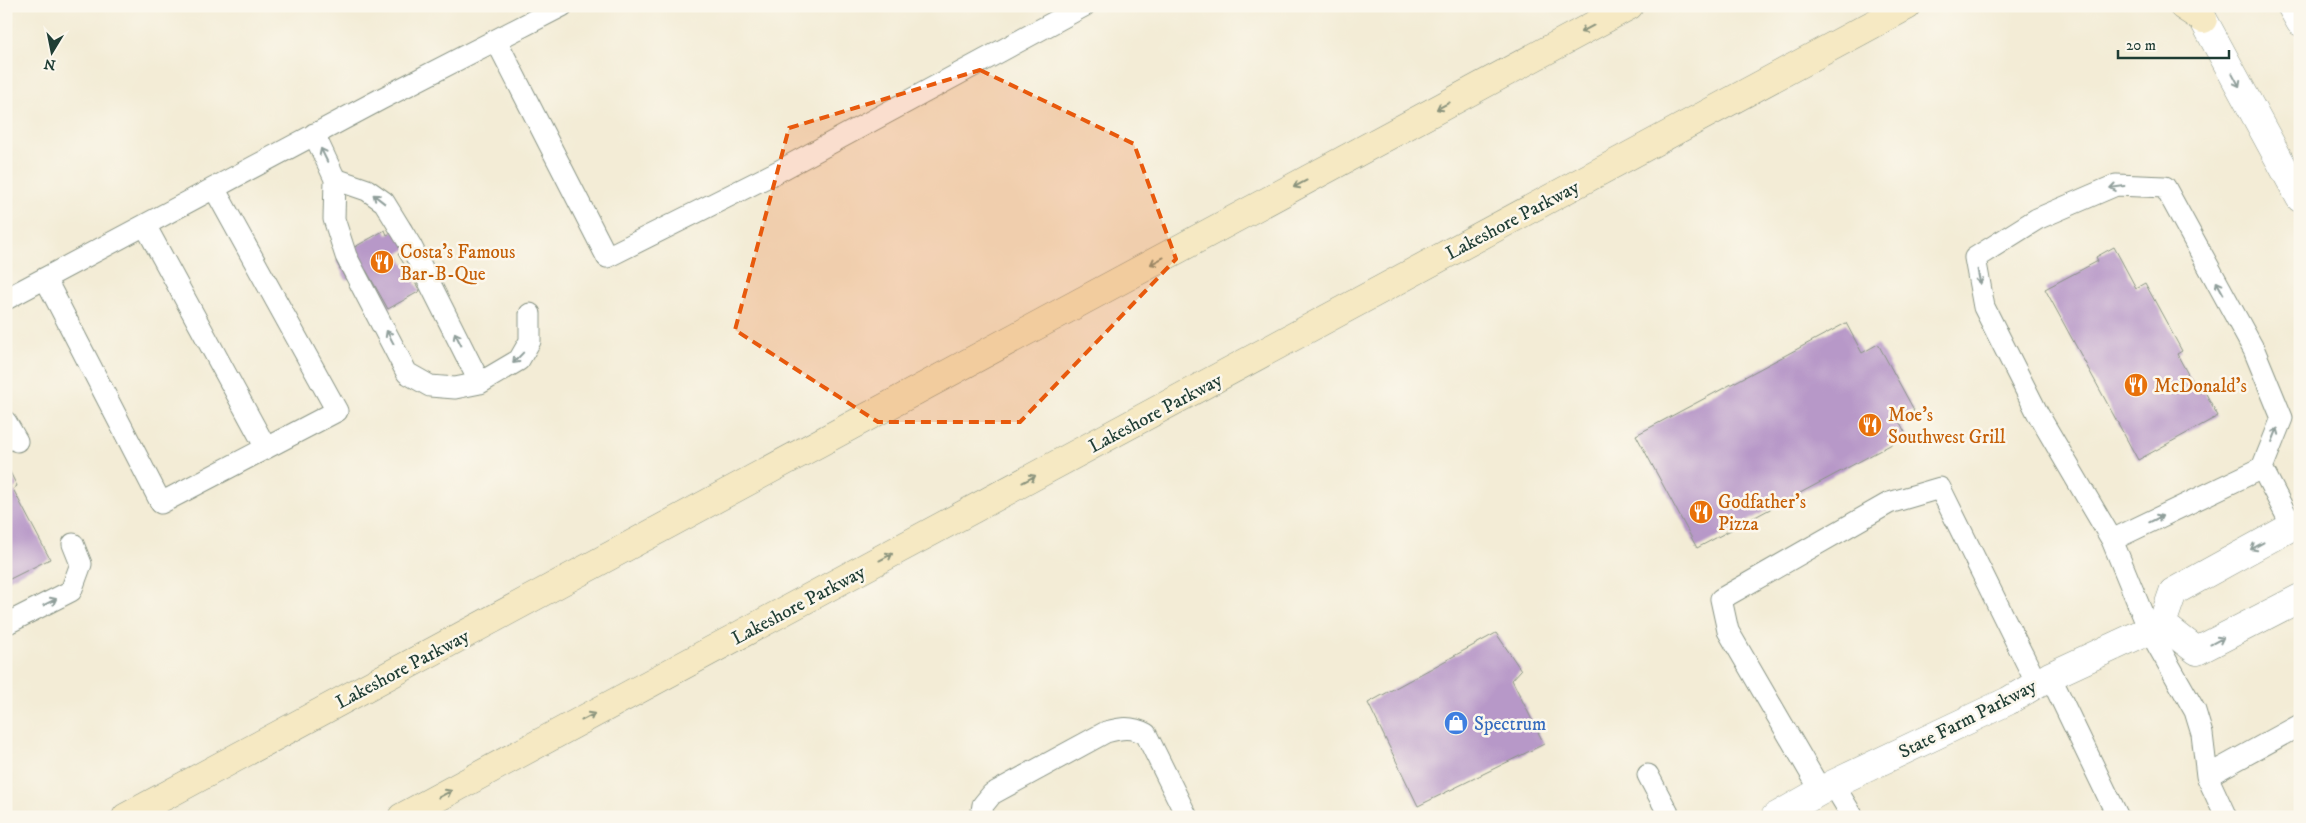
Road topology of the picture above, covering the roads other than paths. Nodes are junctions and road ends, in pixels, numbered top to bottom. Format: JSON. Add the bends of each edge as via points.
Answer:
{"nodes":[{"id":1,"x":562,"y":6,"type":"edge"},
{"id":2,"x":1084,"y":6,"type":"edge"},
{"id":3,"x":1629,"y":6,"type":"edge"},
{"id":4,"x":1907,"y":6,"type":"edge"},
{"id":5,"x":2291,"y":6,"type":"edge"},
{"id":6,"x":2194,"y":11,"type":"edge"},
{"id":7,"x":2300,"y":22,"type":"edge"},
{"id":8,"x":496,"y":40,"type":"junction"},
{"id":9,"x":314,"y":134,"type":"junction"},
{"id":10,"x":335,"y":179,"type":"junction"},
{"id":11,"x":214,"y":188,"type":"junction"},
{"id":12,"x":2300,"y":198,"type":"edge"},
{"id":13,"x":145,"y":225,"type":"junction"},
{"id":14,"x":45,"y":278,"type":"junction"},
{"id":15,"x":6,"y":299,"type":"edge"},
{"id":16,"x":530,"y":314,"type":"dead end"},
{"id":17,"x":480,"y":383,"type":"junction"},
{"id":18,"x":266,"y":448,"type":"junction"},
{"id":19,"x":2262,"y":468,"type":"junction"},
{"id":20,"x":2296,"y":524,"type":"edge"},
{"id":21,"x":2112,"y":540,"type":"junction"},
{"id":22,"x":72,"y":544,"type":"dead end"},
{"id":23,"x":2300,"y":598,"type":"edge"},
{"id":24,"x":6,"y":624,"type":"edge"},
{"id":25,"x":2155,"y":627,"type":"junction"},
{"id":26,"x":2044,"y":680,"type":"junction"},
{"id":27,"x":2300,"y":725,"type":"edge"},
{"id":28,"x":1648,"y":775,"type":"dead end"},
{"id":29,"x":2207,"y":776,"type":"junction"},
{"id":30,"x":1827,"y":787,"type":"junction"},
{"id":31,"x":126,"y":817,"type":"edge"},
{"id":32,"x":402,"y":817,"type":"edge"},
{"id":33,"x":981,"y":817,"type":"edge"},
{"id":34,"x":1187,"y":817,"type":"edge"},
{"id":35,"x":1670,"y":817,"type":"edge"},
{"id":36,"x":1775,"y":817,"type":"edge"},
{"id":37,"x":1853,"y":817,"type":"edge"},
{"id":38,"x":2118,"y":817,"type":"edge"},
{"id":39,"x":2226,"y":817,"type":"edge"}],
"edges":[{"from":1,"to":8,"type":"lane"},
{"from":2,"to":8,"type":"lane","via":[[779,171],[607,257]]},
{"from":3,"to":31,"type":"main road","name":"Lakeshore Parkway","one_way":true},
{"from":32,"to":4,"type":"main road","name":"Lakeshore Parkway","one_way":true},
{"from":5,"to":7,"type":"street"},
{"from":6,"to":12,"type":"street","one_way":true},
{"from":8,"to":9,"type":"lane"},
{"from":10,"to":9,"type":"lane","one_way":true},
{"from":9,"to":11,"type":"lane"},
{"from":17,"to":10,"type":"lane","one_way":true,"via":[[411,246],[384,202],[367,190]]},
{"from":17,"to":10,"type":"lane","one_way":true,"via":[[455,388],[430,386],[407,372],[346,256],[334,219]]},
{"from":11,"to":13,"type":"lane"},
{"from":11,"to":18,"type":"lane","via":[[337,411]]},
{"from":13,"to":14,"type":"lane"},
{"from":13,"to":18,"type":"lane"},
{"from":14,"to":15,"type":"lane"},
{"from":14,"to":18,"type":"lane","via":[[162,502]]},
{"from":16,"to":17,"type":"lane","one_way":true,"via":[[530,341],[519,360]]},
{"from":19,"to":20,"type":"lane"},
{"from":21,"to":19,"type":"lane","one_way":true},
{"from":19,"to":21,"type":"lane","one_way":true,"via":[[2282,418],[2254,350],[2165,187],[2116,185],[2037,219],[1975,258],[1984,307],[2038,414]]},
{"from":20,"to":25,"type":"street","one_way":true,"via":[[2173,592]]},
{"from":21,"to":25,"type":"lane"},
{"from":24,"to":22,"type":"lane","one_way":true,"via":[[71,591],[81,564]]},
{"from":25,"to":23,"type":"street","one_way":true,"via":[[2197,651]]},
{"from":25,"to":26,"type":"street","name":"State Farm Parkway"},
{"from":25,"to":29,"type":"lane","via":[[2195,711],[2202,734]]},
{"from":26,"to":30,"type":"street","name":"State Farm Parkway","via":[[2008,701]]},
{"from":26,"to":30,"type":"lane","via":[[1940,488],[1889,503],[1721,598],[1728,630]]},
{"from":26,"to":38,"type":"lane"},
{"from":27,"to":29,"type":"lane"},
{"from":28,"to":35,"type":"lane"},
{"from":29,"to":39,"type":"lane"},
{"from":30,"to":36,"type":"street","name":"State Farm Parkway"},
{"from":30,"to":37,"type":"lane"},
{"from":33,"to":34,"type":"lane","via":[[983,805],[992,794],[1106,732],[1124,727],[1146,734]]}]}
